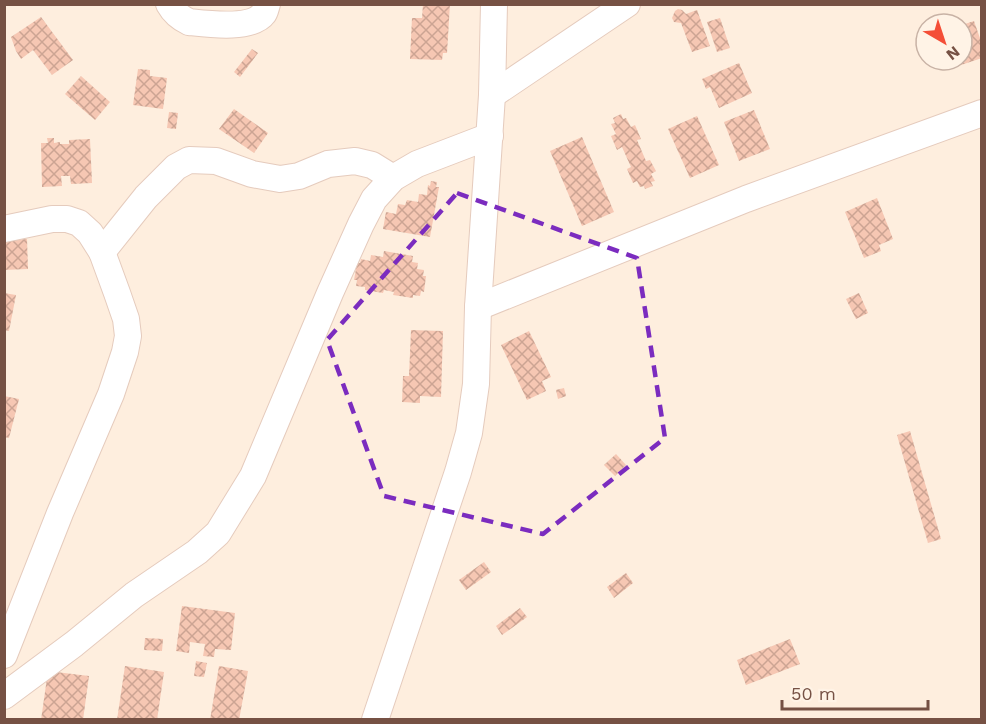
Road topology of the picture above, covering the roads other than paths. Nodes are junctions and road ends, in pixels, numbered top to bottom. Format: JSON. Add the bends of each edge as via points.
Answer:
{"nodes":[{"id":1,"x":169,"y":4,"type":"edge"},
{"id":2,"x":267,"y":4,"type":"edge"},
{"id":3,"x":494,"y":4,"type":"edge"},
{"id":4,"x":627,"y":4,"type":"edge"},
{"id":5,"x":492,"y":95,"type":"junction"},
{"id":6,"x":981,"y":112,"type":"edge"},
{"id":7,"x":490,"y":136,"type":"junction"},
{"id":8,"x":393,"y":178,"type":"junction"},
{"id":9,"x":4,"y":229,"type":"edge"},
{"id":10,"x":102,"y":252,"type":"junction"},
{"id":11,"x":478,"y":307,"type":"junction"},
{"id":12,"x":4,"y":655,"type":"edge"},
{"id":13,"x":4,"y":696,"type":"edge"},
{"id":14,"x":375,"y":720,"type":"edge"}],
"edges":[{"from":1,"to":2,"type":"street","via":[[182,20],[234,24],[258,19]]},
{"from":3,"to":5,"type":"street"},
{"from":4,"to":5,"type":"street"},
{"from":5,"to":7,"type":"street"},
{"from":6,"to":11,"type":"street","via":[[746,199]]},
{"from":7,"to":8,"type":"street","via":[[417,164]]},
{"from":7,"to":11,"type":"street"},
{"from":8,"to":10,"type":"street","via":[[372,165],[354,161],[328,164],[280,179],[216,161],[189,160],[176,167],[146,197]]},
{"from":8,"to":13,"type":"street","via":[[374,199],[361,224],[254,476],[218,533]]},
{"from":9,"to":10,"type":"street","via":[[67,219],[90,233]]},
{"from":10,"to":12,"type":"street","via":[[126,319],[125,352]]},
{"from":11,"to":14,"type":"street","via":[[476,384],[465,452]]}]}
